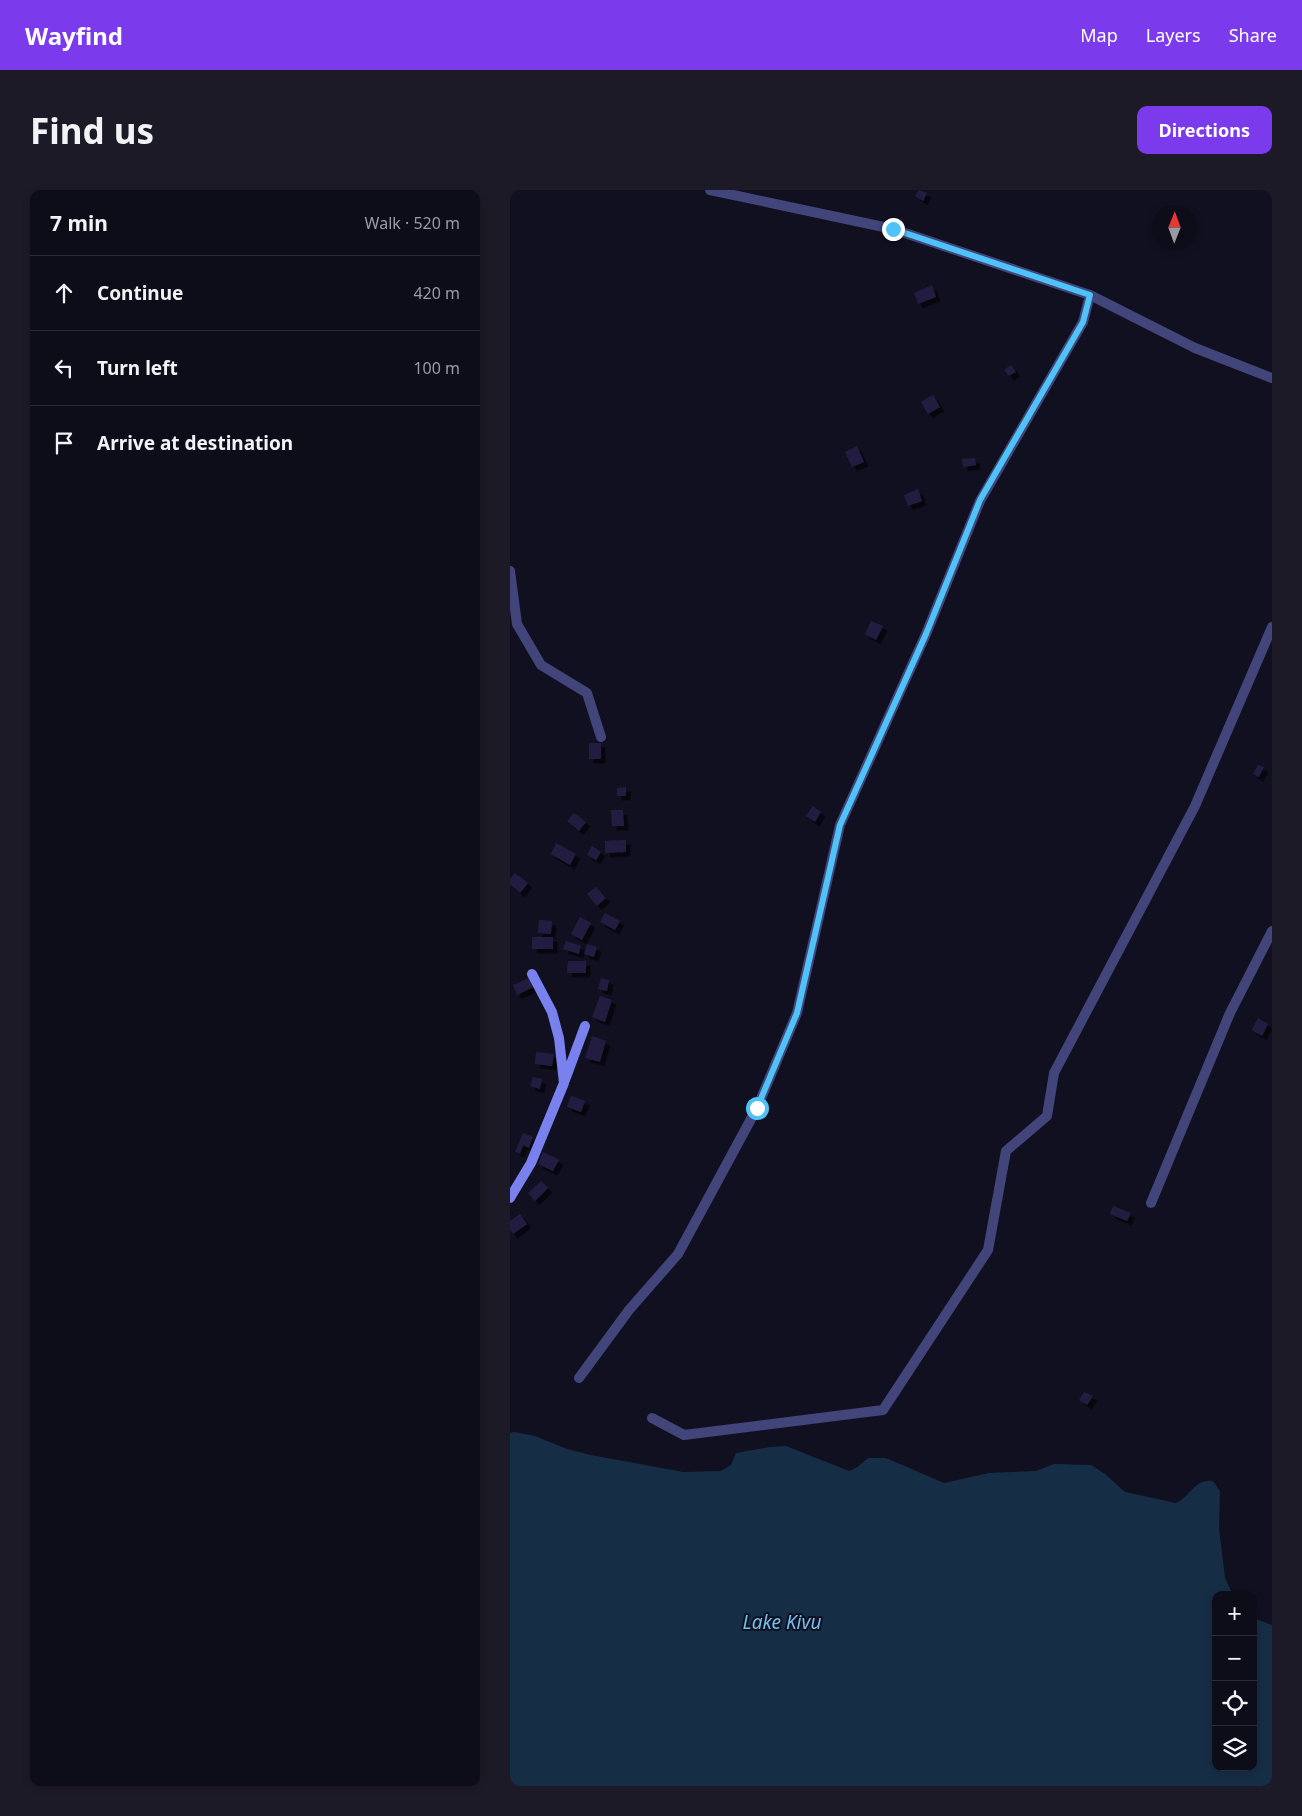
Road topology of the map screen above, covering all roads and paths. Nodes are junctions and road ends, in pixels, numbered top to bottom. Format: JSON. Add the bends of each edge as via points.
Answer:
{"nodes":[{"id":1,"x":710,"y":190,"type":"edge"},
{"id":2,"x":1090,"y":295,"type":"junction"},
{"id":3,"x":1272,"y":378,"type":"edge"},
{"id":4,"x":510,"y":571,"type":"edge"},
{"id":5,"x":1272,"y":627,"type":"edge"},
{"id":6,"x":601,"y":737,"type":"dead end"},
{"id":7,"x":1272,"y":931,"type":"edge"},
{"id":8,"x":532,"y":974,"type":"dead end"},
{"id":9,"x":584,"y":1026,"type":"dead end"},
{"id":10,"x":564,"y":1083,"type":"junction"},
{"id":11,"x":510,"y":1198,"type":"edge"},
{"id":12,"x":1151,"y":1203,"type":"dead end"},
{"id":13,"x":579,"y":1378,"type":"dead end"},
{"id":14,"x":652,"y":1418,"type":"dead end"}],
"edges":[{"from":1,"to":2,"type":"street","via":[[893,229]]},
{"from":2,"to":3,"type":"street","via":[[1195,348]]},
{"from":2,"to":13,"type":"street","via":[[1083,322],[980,500],[926,634],[840,825],[797,1013],[757,1108],[678,1254],[629,1310]]},
{"from":4,"to":6,"type":"street","via":[[517,624],[541,664],[587,693]]},
{"from":5,"to":14,"type":"street","via":[[1195,806],[1054,1072],[1047,1116],[1006,1151],[988,1250],[883,1410],[684,1434]]},
{"from":7,"to":12,"type":"street","via":[[1230,1013]]},
{"from":8,"to":10,"type":"street","via":[[552,1012],[559,1038]]},
{"from":9,"to":10,"type":"street"},
{"from":10,"to":11,"type":"street","via":[[531,1163]]}]}
